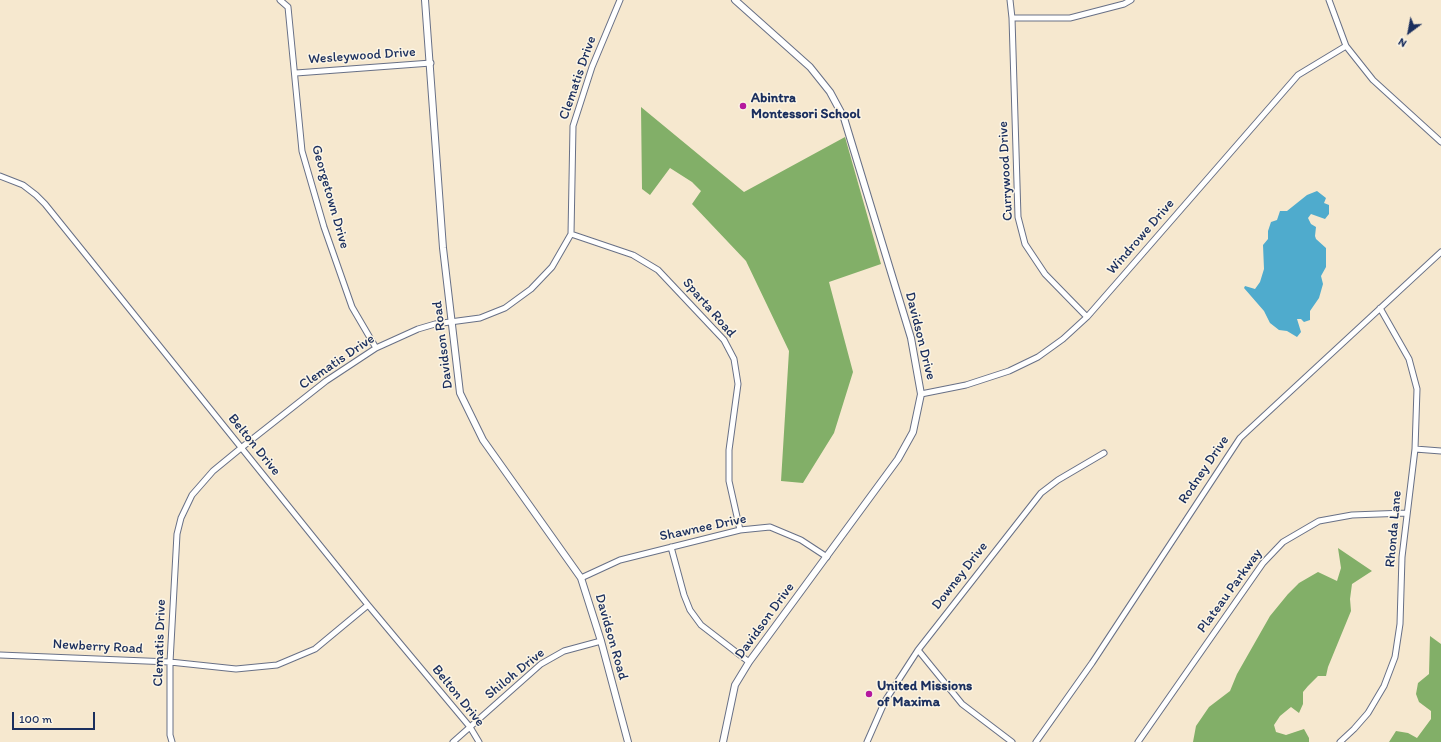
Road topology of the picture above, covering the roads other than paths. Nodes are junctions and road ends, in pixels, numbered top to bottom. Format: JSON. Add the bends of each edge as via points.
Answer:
{"nodes":[{"id":1,"x":280,"y":0,"type":"edge"},
{"id":2,"x":425,"y":0,"type":"edge"},
{"id":3,"x":620,"y":0,"type":"edge"},
{"id":4,"x":735,"y":0,"type":"edge"},
{"id":5,"x":1010,"y":0,"type":"edge"},
{"id":6,"x":1131,"y":0,"type":"edge"},
{"id":7,"x":1329,"y":0,"type":"edge"},
{"id":8,"x":1012,"y":18,"type":"junction"},
{"id":9,"x":1346,"y":46,"type":"junction"},
{"id":10,"x":431,"y":63,"type":"junction"},
{"id":11,"x":296,"y":73,"type":"junction"},
{"id":12,"x":1441,"y":142,"type":"edge"},
{"id":13,"x":0,"y":176,"type":"edge"},
{"id":14,"x":571,"y":234,"type":"junction"},
{"id":15,"x":1441,"y":252,"type":"edge"},
{"id":16,"x":1380,"y":308,"type":"junction"},
{"id":17,"x":1087,"y":317,"type":"junction"},
{"id":18,"x":452,"y":323,"type":"junction"},
{"id":19,"x":376,"y":348,"type":"junction"},
{"id":20,"x":921,"y":394,"type":"junction"},
{"id":21,"x":241,"y":448,"type":"junction"},
{"id":22,"x":1415,"y":449,"type":"junction"},
{"id":23,"x":1441,"y":451,"type":"edge"},
{"id":24,"x":1104,"y":453,"type":"dead end"},
{"id":25,"x":1406,"y":513,"type":"junction"},
{"id":26,"x":740,"y":530,"type":"junction"},
{"id":27,"x":670,"y":546,"type":"junction"},
{"id":28,"x":827,"y":557,"type":"junction"},
{"id":29,"x":581,"y":578,"type":"junction"},
{"id":30,"x":368,"y":605,"type":"junction"},
{"id":31,"x":601,"y":641,"type":"junction"},
{"id":32,"x":918,"y":650,"type":"junction"},
{"id":33,"x":0,"y":655,"type":"edge"},
{"id":34,"x":170,"y":662,"type":"junction"},
{"id":35,"x":749,"y":662,"type":"junction"},
{"id":36,"x":470,"y":727,"type":"junction"},
{"id":37,"x":172,"y":742,"type":"edge"},
{"id":38,"x":453,"y":742,"type":"edge"},
{"id":39,"x":479,"y":742,"type":"edge"},
{"id":40,"x":628,"y":742,"type":"edge"},
{"id":41,"x":723,"y":742,"type":"edge"},
{"id":42,"x":866,"y":742,"type":"edge"},
{"id":43,"x":1012,"y":742,"type":"edge"},
{"id":44,"x":1036,"y":742,"type":"edge"},
{"id":45,"x":1138,"y":742,"type":"edge"},
{"id":46,"x":1340,"y":742,"type":"edge"}],
"edges":[{"from":1,"to":11,"type":"street","name":"Georgetown Drive","via":[[288,7]]},
{"from":2,"to":10,"type":"street","name":"Davidson Road"},
{"from":3,"to":14,"type":"street","name":"Clematis Drive","via":[[592,67],[573,126]]},
{"from":4,"to":20,"type":"street","name":"Davidson Drive","via":[[810,67],[830,92],[844,118],[911,338]]},
{"from":5,"to":8,"type":"street","name":"Currywood Drive"},
{"from":6,"to":8,"type":"street","via":[[1070,18]]},
{"from":7,"to":9,"type":"street"},
{"from":8,"to":17,"type":"street","name":"Currywood Drive","via":[[1018,217],[1025,244],[1045,274]]},
{"from":9,"to":12,"type":"street","via":[[1373,80]]},
{"from":9,"to":17,"type":"street","name":"Windrowe Drive","via":[[1298,75]]},
{"from":10,"to":11,"type":"street","name":"Wesleywood Drive"},
{"from":10,"to":18,"type":"street","name":"Davidson Road","via":[[443,248]]},
{"from":11,"to":19,"type":"street","name":"Georgetown Drive","via":[[302,151],[322,221],[352,307]]},
{"from":13,"to":21,"type":"street","name":"Belton Drive","via":[[23,185],[45,204]]},
{"from":14,"to":18,"type":"street","name":"Clematis Drive","via":[[552,267],[521,297],[505,308],[480,318]]},
{"from":14,"to":26,"type":"street","name":"Sparta Road","via":[[633,255],[658,270],[724,340],[734,359],[738,384],[729,481]]},
{"from":15,"to":16,"type":"street","name":"Rodney Drive"},
{"from":16,"to":22,"type":"street","name":"Rhonda Lane","via":[[1413,370],[1418,402]]},
{"from":16,"to":44,"type":"street","name":"Rodney Drive","via":[[1240,438],[1092,663]]},
{"from":17,"to":20,"type":"street","name":"Windrowe Drive","via":[[1038,357],[1009,371],[966,385]]},
{"from":18,"to":19,"type":"street","name":"Clematis Drive","via":[[418,329]]},
{"from":18,"to":29,"type":"street","name":"Davidson Road","via":[[460,393],[472,420],[497,461]]},
{"from":19,"to":21,"type":"street","name":"Clematis Drive","via":[[326,381]]},
{"from":20,"to":28,"type":"street","name":"Davidson Drive","via":[[913,432],[898,459]]},
{"from":21,"to":30,"type":"street","name":"Belton Drive"},
{"from":21,"to":34,"type":"street","name":"Clematis Drive","via":[[199,485],[181,518],[177,534]]},
{"from":22,"to":23,"type":"street"},
{"from":22,"to":25,"type":"street","name":"Rhonda Lane"},
{"from":24,"to":32,"type":"street","name":"Downey Drive","via":[[1041,493]]},
{"from":25,"to":45,"type":"street","name":"Plateau Parkway","via":[[1352,515],[1319,521],[1283,542],[1263,563]]},
{"from":25,"to":46,"type":"street","name":"Rhonda Lane","via":[[1400,624],[1395,657],[1380,695],[1354,729]]},
{"from":26,"to":27,"type":"street","name":"Shawnee Drive"},
{"from":26,"to":28,"type":"street","name":"Shawnee Drive","via":[[770,527],[802,540]]},
{"from":27,"to":29,"type":"street","name":"Shawnee Drive","via":[[620,560]]},
{"from":27,"to":35,"type":"street","via":[[690,610],[701,625]]},
{"from":28,"to":35,"type":"street","name":"Davidson Drive"},
{"from":29,"to":31,"type":"street","name":"Davidson Road"},
{"from":30,"to":34,"type":"street","name":"Newberry Road","via":[[315,649],[277,665],[236,669]]},
{"from":30,"to":36,"type":"street","name":"Belton Drive"},
{"from":31,"to":36,"type":"street","name":"Shiloh Drive","via":[[564,651],[541,664]]},
{"from":31,"to":40,"type":"street","name":"Davidson Road"},
{"from":32,"to":42,"type":"street","name":"Downey Drive","via":[[885,701]]},
{"from":32,"to":43,"type":"street","via":[[962,704]]},
{"from":33,"to":34,"type":"street","name":"Newberry Road"},
{"from":34,"to":37,"type":"street","name":"Clematis Drive"},
{"from":35,"to":41,"type":"street","name":"Davidson Drive","via":[[735,685]]},
{"from":36,"to":38,"type":"street","name":"Shiloh Drive"},
{"from":36,"to":39,"type":"street","name":"Belton Drive"}]}
